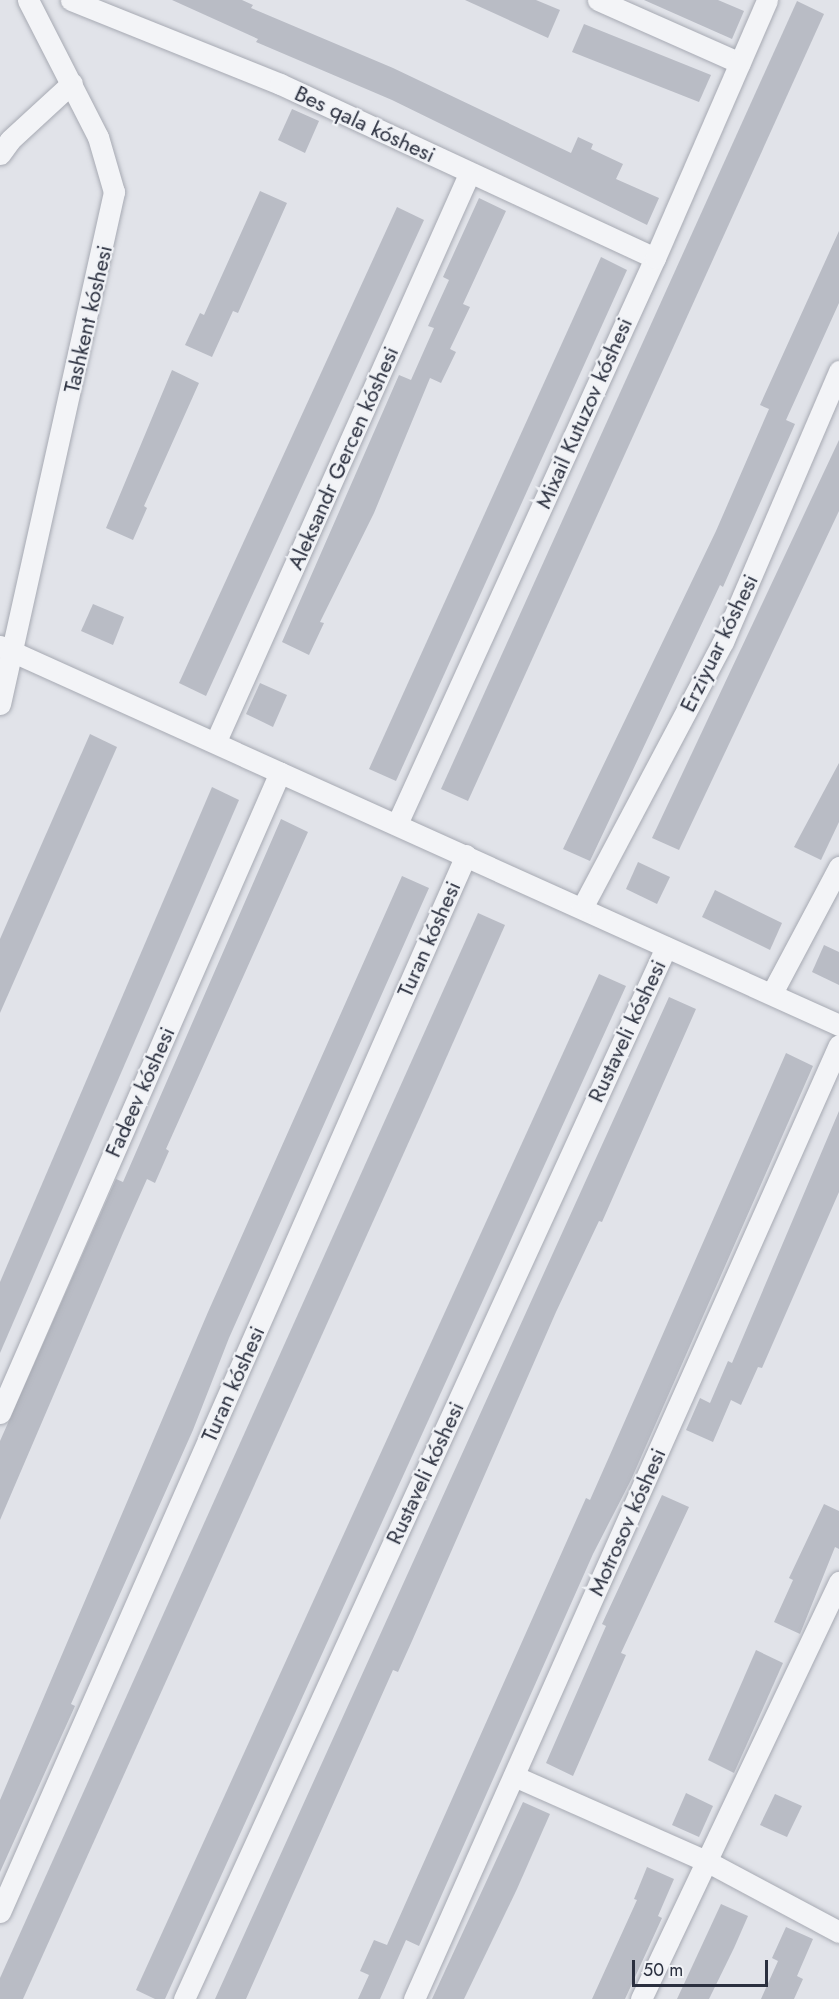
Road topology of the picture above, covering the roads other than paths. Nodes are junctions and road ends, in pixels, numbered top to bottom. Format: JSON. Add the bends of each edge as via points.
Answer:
{"nodes":[{"id":1,"x":28,"y":0,"type":"edge"},
{"id":2,"x":70,"y":0,"type":"edge"},
{"id":3,"x":598,"y":0,"type":"edge"},
{"id":4,"x":767,"y":0,"type":"edge"},
{"id":5,"x":740,"y":63,"type":"junction"},
{"id":6,"x":72,"y":82,"type":"junction"},
{"id":7,"x":0,"y":154,"type":"edge"},
{"id":8,"x":470,"y":174,"type":"junction"},
{"id":9,"x":655,"y":258,"type":"junction"},
{"id":10,"x":839,"y":370,"type":"edge"},
{"id":11,"x":7,"y":649,"type":"edge"},
{"id":12,"x":0,"y":704,"type":"edge"},
{"id":13,"x":216,"y":741,"type":"junction"},
{"id":14,"x":280,"y":772,"type":"junction"},
{"id":15,"x":397,"y":824,"type":"junction"},
{"id":16,"x":466,"y":855,"type":"junction"},
{"id":17,"x":839,"y":867,"type":"edge"},
{"id":18,"x":582,"y":908,"type":"junction"},
{"id":19,"x":666,"y":947,"type":"junction"},
{"id":20,"x":772,"y":993,"type":"junction"},
{"id":21,"x":839,"y":1025,"type":"edge"},
{"id":22,"x":839,"y":1045,"type":"edge"},
{"id":23,"x":0,"y":1413,"type":"edge"},
{"id":24,"x":839,"y":1582,"type":"edge"},
{"id":25,"x":514,"y":1776,"type":"junction"},
{"id":26,"x":708,"y":1862,"type":"junction"},
{"id":27,"x":0,"y":1912,"type":"edge"},
{"id":28,"x":839,"y":1932,"type":"edge"},
{"id":29,"x":184,"y":1999,"type":"edge"},
{"id":30,"x":414,"y":1999,"type":"edge"},
{"id":31,"x":641,"y":1999,"type":"edge"}],
"edges":[{"from":1,"to":6,"type":"street","name":"Tashkent kóshesi"},
{"from":2,"to":8,"type":"street","name":"Bes qala kóshesi","via":[[280,84]]},
{"from":3,"to":5,"type":"street"},
{"from":4,"to":5,"type":"street","name":"Mixail Kutuzov kóshesi"},
{"from":5,"to":9,"type":"street","name":"Mixail Kutuzov kóshesi"},
{"from":6,"to":7,"type":"street"},
{"from":6,"to":11,"type":"street","name":"Tashkent kóshesi","via":[[98,136],[114,192]]},
{"from":8,"to":9,"type":"street","name":"Bes qala kóshesi"},
{"from":8,"to":13,"type":"street","name":"Aleksandr Gercen kóshesi"},
{"from":9,"to":15,"type":"street","name":"Mixail Kutuzov kóshesi"},
{"from":10,"to":18,"type":"street","name":"Erziyuar kóshesi","via":[[723,642]]},
{"from":11,"to":12,"type":"street","name":"Tashkent kóshesi"},
{"from":11,"to":13,"type":"street"},
{"from":13,"to":14,"type":"street"},
{"from":14,"to":15,"type":"street"},
{"from":14,"to":23,"type":"street","name":"Fadeev kóshesi"},
{"from":15,"to":16,"type":"street"},
{"from":16,"to":18,"type":"street"},
{"from":16,"to":27,"type":"street","name":"Turan kóshesi"},
{"from":17,"to":20,"type":"street"},
{"from":18,"to":19,"type":"street"},
{"from":19,"to":20,"type":"street"},
{"from":19,"to":29,"type":"street","name":"Rustaveli kóshesi"},
{"from":20,"to":21,"type":"street"},
{"from":22,"to":25,"type":"street","name":"Motrosov kóshesi"},
{"from":24,"to":26,"type":"street"},
{"from":25,"to":26,"type":"street"},
{"from":25,"to":30,"type":"street","name":"Motrosov kóshesi"},
{"from":26,"to":28,"type":"street"},
{"from":26,"to":31,"type":"street"}]}
